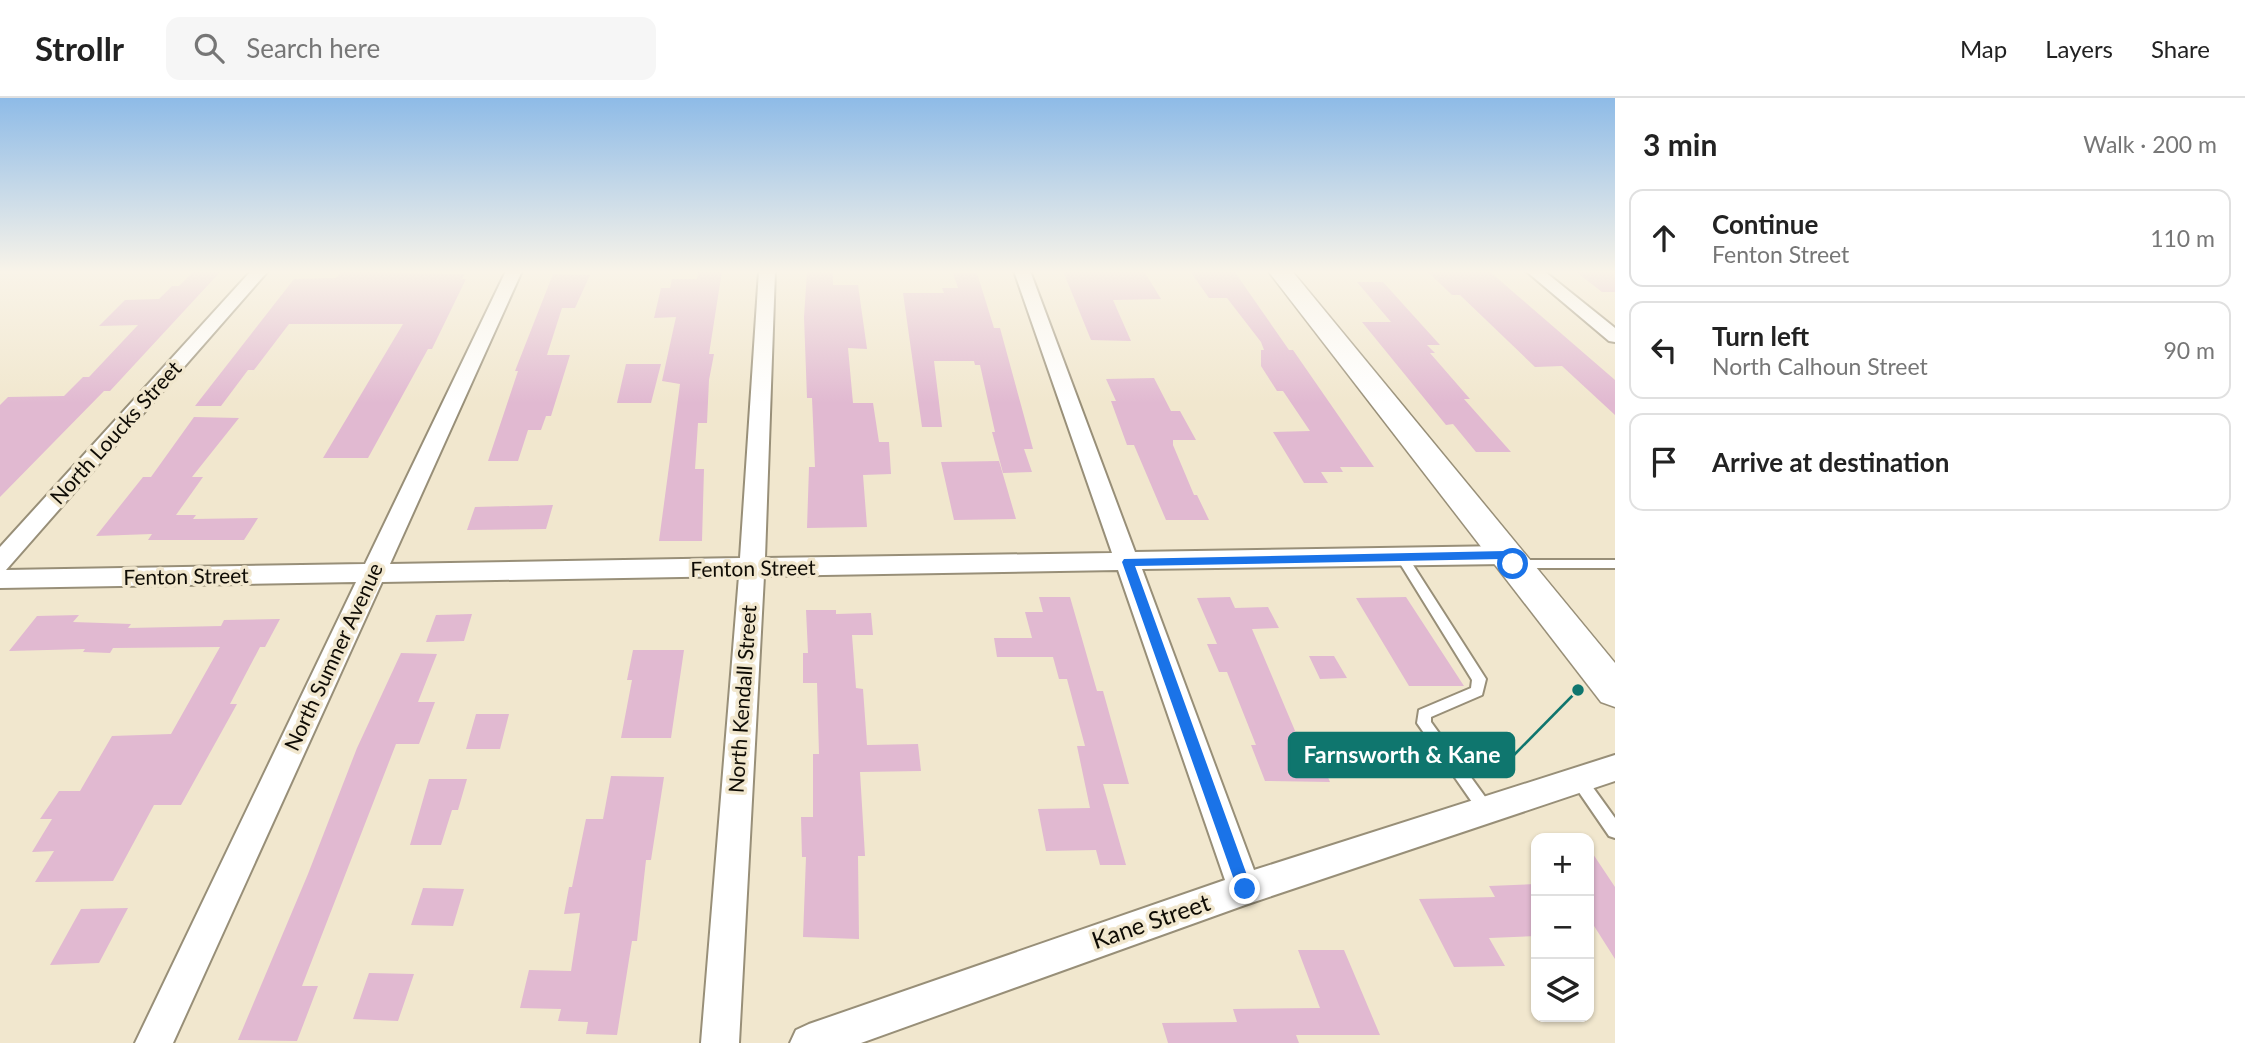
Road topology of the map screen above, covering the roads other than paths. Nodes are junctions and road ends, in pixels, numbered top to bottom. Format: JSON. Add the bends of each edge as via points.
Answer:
{"nodes":[{"id":1,"x":221,"y":315,"type":"edge"},
{"id":2,"x":493,"y":315,"type":"edge"},
{"id":3,"x":765,"y":315,"type":"edge"},
{"id":4,"x":1038,"y":315,"type":"edge"},
{"id":5,"x":1315,"y":315,"type":"edge"},
{"id":6,"x":1588,"y":315,"type":"edge"},
{"id":7,"x":1615,"y":337,"type":"edge"},
{"id":8,"x":1402,"y":557,"type":"junction"},
{"id":9,"x":1509,"y":559,"type":"junction"},
{"id":10,"x":1128,"y":562,"type":"junction"},
{"id":11,"x":0,"y":563,"type":"edge"},
{"id":12,"x":1615,"y":564,"type":"edge"},
{"id":13,"x":752,"y":569,"type":"junction"},
{"id":14,"x":373,"y":574,"type":"junction"},
{"id":15,"x":0,"y":579,"type":"edge"},
{"id":16,"x":1615,"y":691,"type":"edge"},
{"id":17,"x":1615,"y":768,"type":"edge"},
{"id":18,"x":1579,"y":780,"type":"junction"},
{"id":19,"x":1486,"y":810,"type":"junction"},
{"id":20,"x":1615,"y":831,"type":"edge"},
{"id":21,"x":1245,"y":889,"type":"junction"},
{"id":22,"x":155,"y":1043,"type":"edge"},
{"id":23,"x":720,"y":1043,"type":"edge"},
{"id":24,"x":808,"y":1043,"type":"edge"}],
"edges":[{"from":1,"to":11,"type":"street","name":"North Loucks Street"},
{"from":2,"to":14,"type":"street","name":"North Sumner Avenue"},
{"from":3,"to":13,"type":"street","name":"North Kendall Street"},
{"from":4,"to":10,"type":"street"},
{"from":5,"to":9,"type":"main road"},
{"from":6,"to":7,"type":"street"},
{"from":8,"to":9,"type":"street","name":"Fenton Street"},
{"from":8,"to":10,"type":"street","name":"Fenton Street"},
{"from":8,"to":19,"type":"lane","via":[[1479,679],[1477,691],[1424,714],[1424,723]]},
{"from":9,"to":12,"type":"lane"},
{"from":9,"to":16,"type":"main road"},
{"from":10,"to":13,"type":"street","name":"Fenton Street"},
{"from":10,"to":21,"type":"street"},
{"from":13,"to":14,"type":"street","name":"Fenton Street"},
{"from":13,"to":23,"type":"street","name":"North Kendall Street"},
{"from":14,"to":15,"type":"street","name":"Fenton Street"},
{"from":14,"to":22,"type":"street","name":"North Sumner Avenue"},
{"from":17,"to":18,"type":"street","name":"Kane Street"},
{"from":18,"to":19,"type":"street","name":"Kane Street"},
{"from":18,"to":20,"type":"lane"},
{"from":19,"to":21,"type":"street","name":"Kane Street"},
{"from":21,"to":24,"type":"street","name":"Kane Street"}]}
